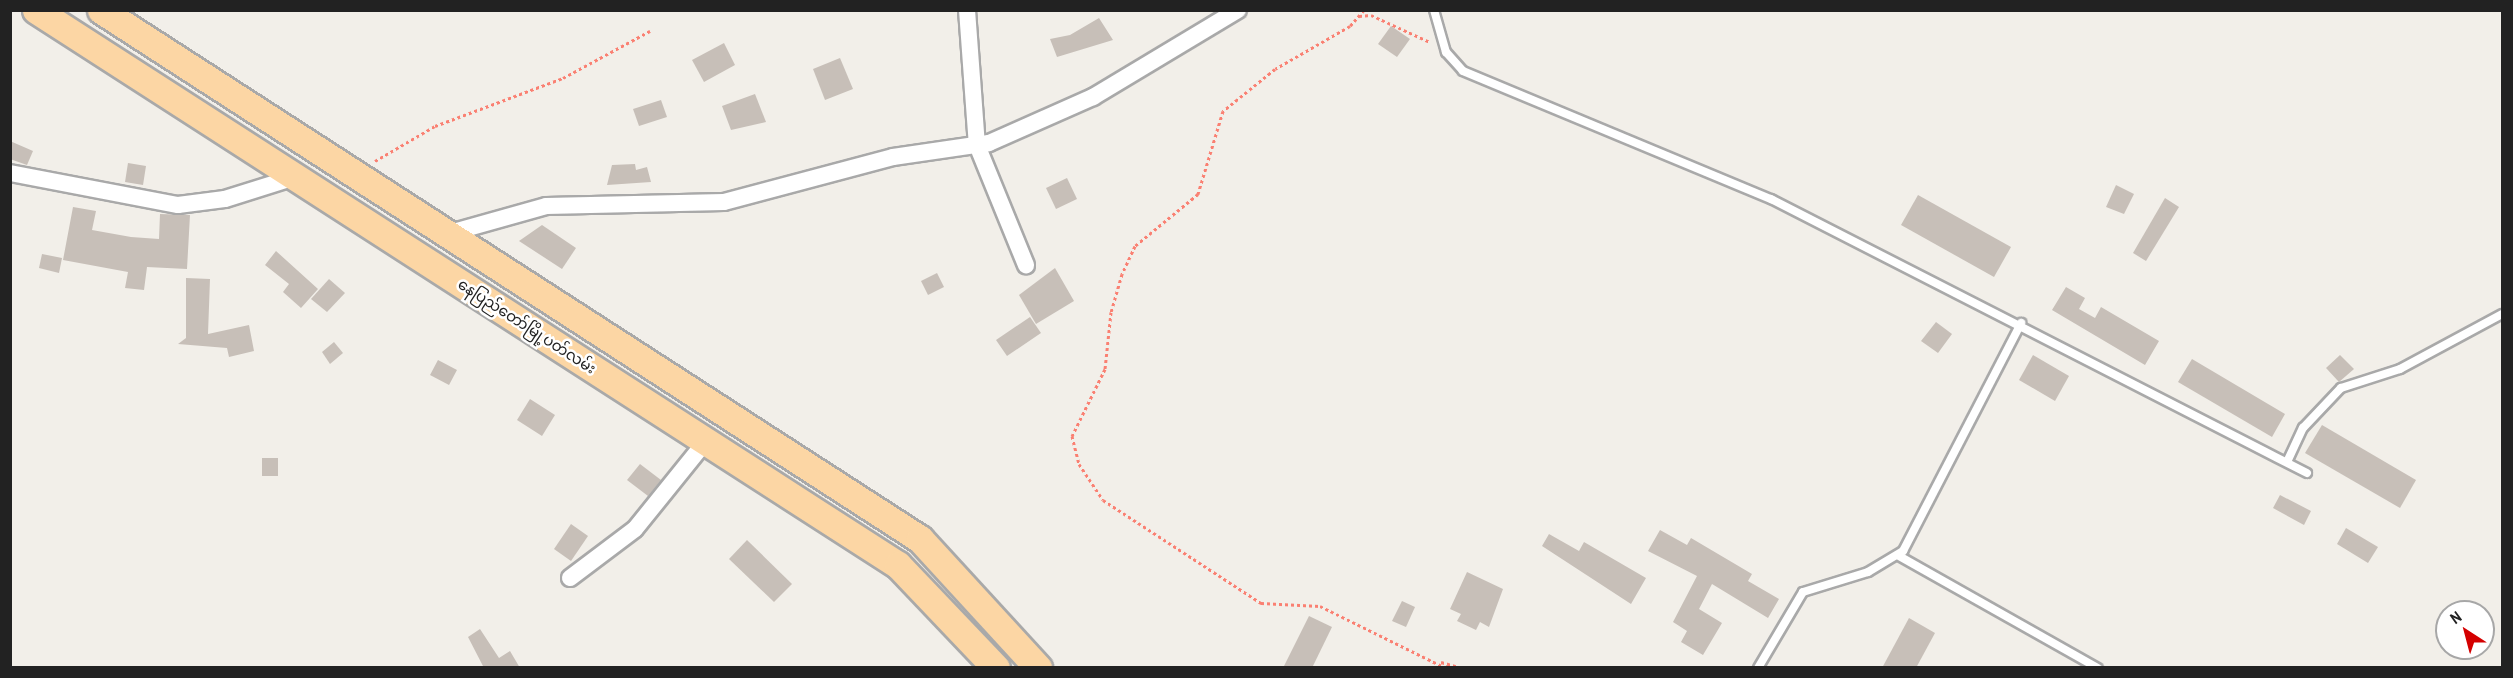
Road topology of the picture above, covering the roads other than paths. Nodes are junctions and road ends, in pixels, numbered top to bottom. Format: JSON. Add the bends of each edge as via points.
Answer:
{"nodes":[{"id":1,"x":36,"y":10,"type":"edge"},
{"id":2,"x":101,"y":10,"type":"edge"},
{"id":3,"x":967,"y":10,"type":"edge"},
{"id":4,"x":1238,"y":10,"type":"edge"},
{"id":5,"x":1434,"y":10,"type":"edge"},
{"id":6,"x":976,"y":145,"type":"junction"},
{"id":7,"x":10,"y":173,"type":"edge"},
{"id":8,"x":295,"y":177,"type":"junction"},
{"id":9,"x":450,"y":233,"type":"junction"},
{"id":10,"x":1026,"y":266,"type":"dead end"},
{"id":11,"x":2502,"y":314,"type":"edge"},
{"id":12,"x":2021,"y":323,"type":"junction"},
{"id":13,"x":706,"y":441,"type":"junction"},
{"id":14,"x":2287,"y":462,"type":"junction"},
{"id":15,"x":2307,"y":473,"type":"dead end"},
{"id":16,"x":1899,"y":555,"type":"junction"},
{"id":17,"x":570,"y":578,"type":"dead end"},
{"id":18,"x":996,"y":668,"type":"edge"},
{"id":19,"x":1038,"y":668,"type":"edge"},
{"id":20,"x":1758,"y":668,"type":"edge"},
{"id":21,"x":2098,"y":668,"type":"edge"}],
"edges":[{"from":1,"to":8,"type":"main road","name":"နေပြည်တော်မြို့ပတ်လမ်း"},
{"from":2,"to":9,"type":"main road"},
{"from":3,"to":6,"type":"street"},
{"from":4,"to":6,"type":"street","via":[[1036,127]]},
{"from":5,"to":12,"type":"lane","via":[[1445,48],[1463,71],[1771,199]]},
{"from":6,"to":9,"type":"street","via":[[893,157],[724,202],[546,206]]},
{"from":6,"to":10,"type":"street"},
{"from":7,"to":8,"type":"street","via":[[178,204],[225,199]]},
{"from":8,"to":13,"type":"main road","name":"နေပြည်တော်မြို့ပတ်လမ်း"},
{"from":9,"to":19,"type":"main road","via":[[920,539]]},
{"from":11,"to":14,"type":"lane","via":[[2400,369],[2341,388],[2303,428]]},
{"from":12,"to":14,"type":"lane"},
{"from":12,"to":16,"type":"lane"},
{"from":13,"to":17,"type":"street","via":[[635,529]]},
{"from":13,"to":18,"type":"main road","name":"နေပြည်တော်မြို့ပတ်လမ်း","via":[[898,565]]},
{"from":14,"to":15,"type":"lane"},
{"from":16,"to":20,"type":"lane","via":[[1803,592]]},
{"from":16,"to":21,"type":"lane"}]}
